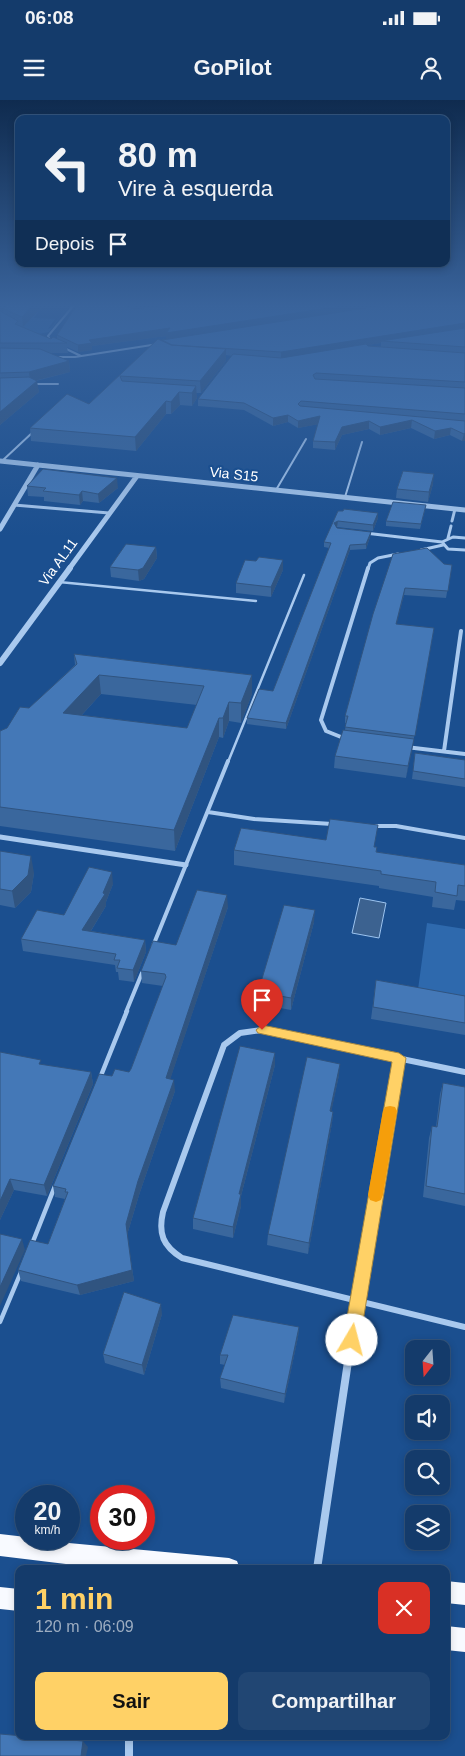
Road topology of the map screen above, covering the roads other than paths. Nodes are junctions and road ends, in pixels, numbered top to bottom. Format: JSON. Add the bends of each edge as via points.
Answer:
{"nodes":[{"id":1,"x":32,"y":384,"type":"edge"},
{"id":2,"x":58,"y":384,"type":"dead end"},
{"id":3,"x":35,"y":430,"type":"edge"},
{"id":4,"x":306,"y":439,"type":"dead end"},
{"id":5,"x":362,"y":442,"type":"dead end"},
{"id":6,"x":1,"y":461,"type":"edge"},
{"id":7,"x":38,"y":465,"type":"junction"},
{"id":8,"x":137,"y":476,"type":"junction"},
{"id":9,"x":276,"y":490,"type":"junction"},
{"id":10,"x":345,"y":497,"type":"junction"},
{"id":11,"x":14,"y":505,"type":"junction"},
{"id":12,"x":455,"y":509,"type":"junction"},
{"id":13,"x":465,"y":510,"type":"edge"},
{"id":14,"x":110,"y":513,"type":"junction"},
{"id":15,"x":452,"y":520,"type":"dead end"},
{"id":16,"x":451,"y":526,"type":"dead end"},
{"id":17,"x":0,"y":528,"type":"edge"},
{"id":18,"x":356,"y":532,"type":"edge"},
{"id":19,"x":465,"y":537,"type":"edge"},
{"id":20,"x":448,"y":538,"type":"junction"},
{"id":21,"x":442,"y":544,"type":"junction"},
{"id":22,"x":465,"y":550,"type":"edge"},
{"id":23,"x":414,"y":551,"type":"edge"},
{"id":24,"x":405,"y":553,"type":"edge"},
{"id":25,"x":304,"y":575,"type":"dead end"},
{"id":26,"x":59,"y":582,"type":"junction"},
{"id":27,"x":256,"y":601,"type":"dead end"},
{"id":28,"x":461,"y":631,"type":"dead end"},
{"id":29,"x":0,"y":663,"type":"edge"},
{"id":30,"x":356,"y":740,"type":"edge"},
{"id":31,"x":405,"y":746,"type":"edge"},
{"id":32,"x":444,"y":751,"type":"junction"},
{"id":33,"x":465,"y":754,"type":"edge"},
{"id":34,"x":208,"y":812,"type":"junction"},
{"id":35,"x":339,"y":824,"type":"edge"},
{"id":36,"x":367,"y":825,"type":"edge"},
{"id":37,"x":0,"y":837,"type":"edge"},
{"id":38,"x":465,"y":838,"type":"edge"},
{"id":39,"x":186,"y":865,"type":"junction"},
{"id":40,"x":149,"y":956,"type":"edge"},
{"id":41,"x":145,"y":966,"type":"edge"},
{"id":42,"x":399,"y":1058,"type":"junction"},
{"id":43,"x":465,"y":1072,"type":"edge"},
{"id":44,"x":97,"y":1084,"type":"edge"},
{"id":45,"x":60,"y":1176,"type":"edge"},
{"id":46,"x":30,"y":1249,"type":"edge"},
{"id":47,"x":22,"y":1267,"type":"edge"},
{"id":48,"x":357,"y":1302,"type":"junction"},
{"id":49,"x":0,"y":1322,"type":"edge"},
{"id":50,"x":465,"y":1327,"type":"edge"},
{"id":51,"x":0,"y":1545,"type":"edge"},
{"id":52,"x":183,"y":1565,"type":"edge"},
{"id":53,"x":318,"y":1565,"type":"edge"},
{"id":54,"x":450,"y":1592,"type":"edge"},
{"id":55,"x":465,"y":1594,"type":"edge"},
{"id":56,"x":0,"y":1598,"type":"edge"},
{"id":57,"x":15,"y":1600,"type":"edge"},
{"id":58,"x":450,"y":1638,"type":"edge"},
{"id":59,"x":465,"y":1640,"type":"edge"},
{"id":60,"x":129,"y":1740,"type":"edge"},
{"id":61,"x":129,"y":1756,"type":"edge"}],
"edges":[{"from":1,"to":2,"type":"lane"},
{"from":3,"to":6,"type":"lane"},
{"from":4,"to":9,"type":"lane"},
{"from":5,"to":10,"type":"lane"},
{"from":6,"to":7,"type":"street","name":"Via S15"},
{"from":7,"to":8,"type":"street","name":"Via S15"},
{"from":7,"to":11,"type":"street"},
{"from":8,"to":9,"type":"street","name":"Via S15"},
{"from":8,"to":14,"type":"street","name":"Via AL11"},
{"from":9,"to":10,"type":"street","name":"Via S15"},
{"from":10,"to":12,"type":"street","name":"Via S15"},
{"from":11,"to":14,"type":"street"},
{"from":11,"to":17,"type":"street"},
{"from":12,"to":13,"type":"street","name":"Via S15"},
{"from":12,"to":15,"type":"street"},
{"from":14,"to":26,"type":"street","name":"Via AL11"},
{"from":16,"to":20,"type":"street"},
{"from":18,"to":21,"type":"street"},
{"from":19,"to":20,"type":"street"},
{"from":20,"to":21,"type":"street"},
{"from":21,"to":22,"type":"street","via":[[452,550]]},
{"from":21,"to":23,"type":"street"},
{"from":24,"to":30,"type":"street","via":[[378,558],[370,563],[321,720],[326,731]]},
{"from":25,"to":34,"type":"lane"},
{"from":26,"to":27,"type":"lane"},
{"from":26,"to":29,"type":"street","name":"Via AL11"},
{"from":28,"to":32,"type":"street"},
{"from":31,"to":32,"type":"street"},
{"from":32,"to":33,"type":"street"},
{"from":34,"to":35,"type":"lane","via":[[254,819]]},
{"from":34,"to":39,"type":"lane"},
{"from":36,"to":38,"type":"lane","via":[[396,826]]},
{"from":37,"to":39,"type":"street"},
{"from":39,"to":40,"type":"lane"},
{"from":41,"to":44,"type":"lane"},
{"from":42,"to":43,"type":"street"},
{"from":42,"to":48,"type":"street"},
{"from":42,"to":48,"type":"street","via":[[262,1030],[240,1034],[224,1045],[159,1231],[166,1248],[182,1258]]},
{"from":45,"to":46,"type":"lane"},
{"from":47,"to":49,"type":"lane"},
{"from":48,"to":50,"type":"street"},
{"from":48,"to":53,"type":"street"},
{"from":51,"to":52,"type":"highway"},
{"from":54,"to":55,"type":"highway"},
{"from":56,"to":57,"type":"highway"},
{"from":58,"to":59,"type":"highway"},
{"from":60,"to":61,"type":"street"}]}
